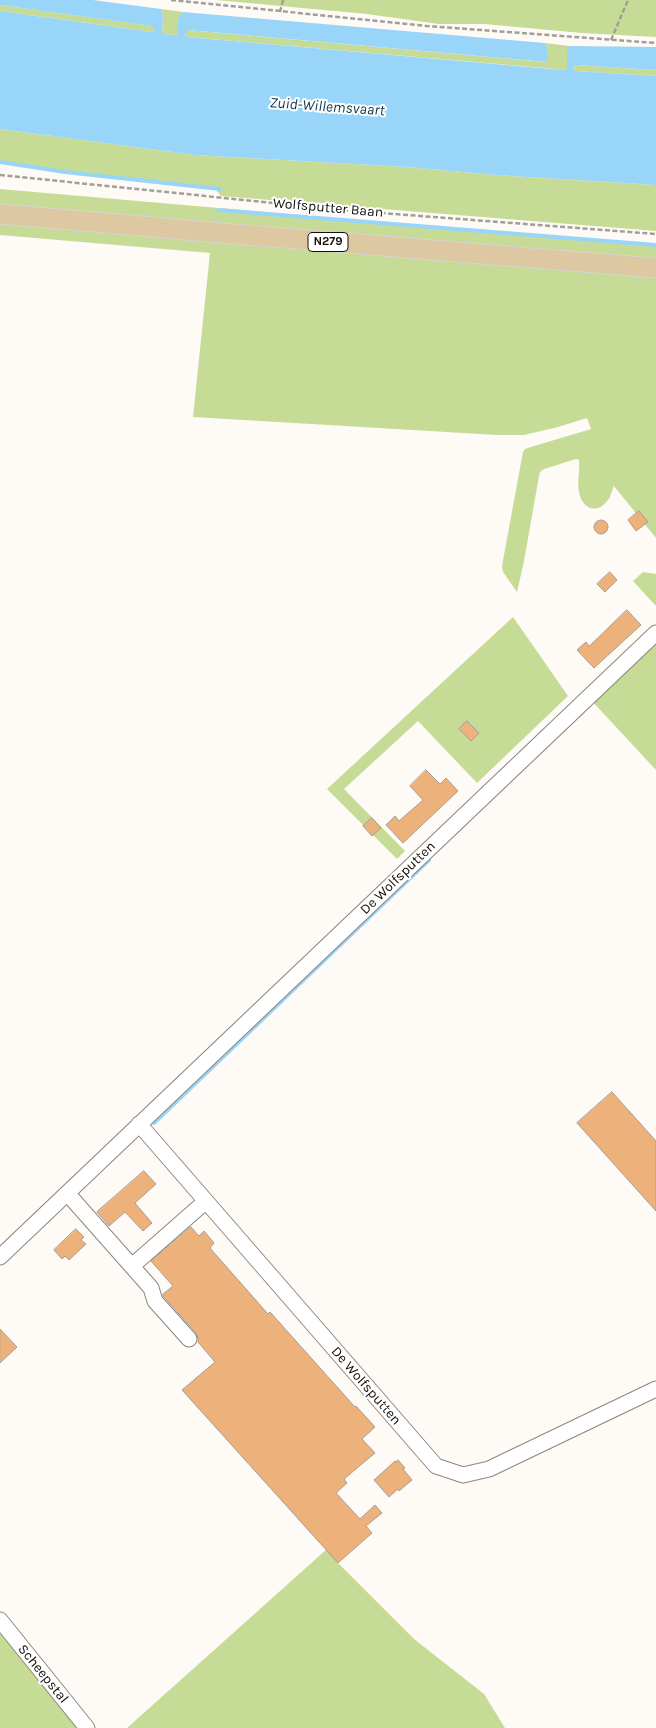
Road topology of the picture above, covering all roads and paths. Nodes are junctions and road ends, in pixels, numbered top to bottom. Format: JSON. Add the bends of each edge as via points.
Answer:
{"nodes":[{"id":1,"x":171,"y":0,"type":"edge"},
{"id":2,"x":282,"y":0,"type":"edge"},
{"id":3,"x":628,"y":0,"type":"edge"},
{"id":4,"x":280,"y":12,"type":"junction"},
{"id":5,"x":610,"y":40,"type":"junction"},
{"id":6,"x":656,"y":43,"type":"edge"},
{"id":7,"x":0,"y":175,"type":"edge"},
{"id":8,"x":0,"y":214,"type":"edge"},
{"id":9,"x":656,"y":234,"type":"edge"},
{"id":10,"x":656,"y":268,"type":"edge"},
{"id":11,"x":656,"y":633,"type":"edge"},
{"id":12,"x":139,"y":1124,"type":"junction"},
{"id":13,"x":67,"y":1193,"type":"junction"},
{"id":14,"x":206,"y":1201,"type":"junction"},
{"id":15,"x":0,"y":1257,"type":"edge"},
{"id":16,"x":132,"y":1266,"type":"junction"},
{"id":17,"x":189,"y":1339,"type":"dead end"},
{"id":18,"x":656,"y":1389,"type":"edge"},
{"id":19,"x":0,"y":1620,"type":"edge"},
{"id":20,"x":87,"y":1728,"type":"edge"}],
"edges":[{"from":1,"to":4,"type":"path"},
{"from":2,"to":4,"type":"path"},
{"from":3,"to":5,"type":"path"},
{"from":4,"to":5,"type":"path"},
{"from":5,"to":6,"type":"path"},
{"from":7,"to":9,"type":"path","name":"Wolfsputter Baan","via":[[342,210]]},
{"from":8,"to":10,"type":"main road","number":"N279"},
{"from":11,"to":12,"type":"street","name":"De Wolfsputten"},
{"from":12,"to":13,"type":"street","name":"De Wolfsputten"},
{"from":12,"to":14,"type":"street","name":"De Wolfsputten"},
{"from":13,"to":15,"type":"street","name":"De Wolfsputten"},
{"from":13,"to":16,"type":"street"},
{"from":14,"to":16,"type":"street"},
{"from":14,"to":18,"type":"street","name":"De Wolfsputten","via":[[436,1466],[463,1475],[489,1470]]},
{"from":16,"to":17,"type":"street","via":[[151,1288],[155,1301]]},
{"from":19,"to":20,"type":"street","name":"Scheepstal"}]}
